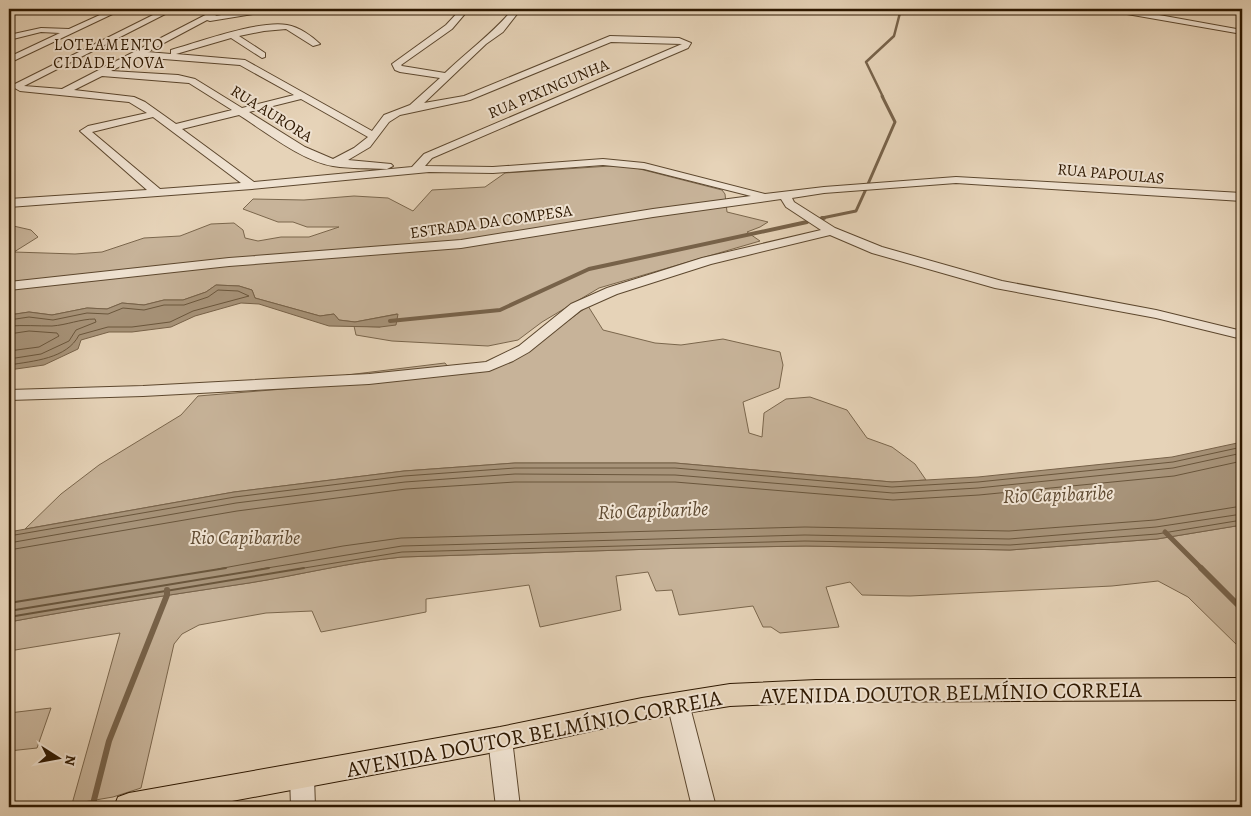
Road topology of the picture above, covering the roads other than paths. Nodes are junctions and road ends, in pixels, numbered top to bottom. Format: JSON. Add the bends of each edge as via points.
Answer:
{"nodes":[{"id":1,"x":119,"y":9,"type":"edge"},
{"id":2,"x":171,"y":9,"type":"edge"},
{"id":3,"x":222,"y":9,"type":"edge"},
{"id":4,"x":272,"y":9,"type":"edge"},
{"id":5,"x":464,"y":9,"type":"edge"},
{"id":6,"x":518,"y":9,"type":"edge"},
{"id":7,"x":1119,"y":9,"type":"edge"},
{"id":8,"x":1231,"y":9,"type":"edge"},
{"id":9,"x":1242,"y":10,"type":"edge"},
{"id":10,"x":198,"y":21,"type":"junction"},
{"id":11,"x":70,"y":31,"type":"junction"},
{"id":12,"x":1242,"y":32,"type":"edge"},
{"id":13,"x":233,"y":36,"type":"junction"},
{"id":14,"x":9,"y":37,"type":"edge"},
{"id":15,"x":316,"y":44,"type":"dead end"},
{"id":16,"x":138,"y":54,"type":"junction"},
{"id":17,"x":162,"y":55,"type":"junction"},
{"id":18,"x":262,"y":55,"type":"dead end"},
{"id":19,"x":9,"y":60,"type":"edge"},
{"id":20,"x":102,"y":73,"type":"junction"},
{"id":21,"x":448,"y":76,"type":"junction"},
{"id":22,"x":64,"y":92,"type":"junction"},
{"id":23,"x":301,"y":96,"type":"junction"},
{"id":24,"x":413,"y":108,"type":"junction"},
{"id":25,"x":242,"y":111,"type":"junction"},
{"id":26,"x":154,"y":114,"type":"junction"},
{"id":27,"x":174,"y":128,"type":"junction"},
{"id":28,"x":85,"y":131,"type":"joint"},
{"id":29,"x":374,"y":136,"type":"junction"},
{"id":30,"x":334,"y":163,"type":"junction"},
{"id":31,"x":423,"y":167,"type":"junction"},
{"id":32,"x":977,"y":181,"type":"joint"},
{"id":33,"x":252,"y":186,"type":"junction"},
{"id":34,"x":158,"y":192,"type":"junction"},
{"id":35,"x":784,"y":195,"type":"junction"},
{"id":36,"x":1242,"y":197,"type":"edge"},
{"id":37,"x":769,"y":198,"type":"junction"},
{"id":38,"x":9,"y":203,"type":"edge"},
{"id":39,"x":831,"y":231,"type":"junction"},
{"id":40,"x":9,"y":286,"type":"edge"},
{"id":41,"x":1242,"y":335,"type":"edge"},
{"id":42,"x":9,"y":395,"type":"edge"},
{"id":43,"x":1242,"y":689,"type":"edge"},
{"id":44,"x":678,"y":703,"type":"junction"},
{"id":45,"x":500,"y":739,"type":"junction"},
{"id":46,"x":302,"y":777,"type":"junction"},
{"id":47,"x":129,"y":807,"type":"edge"},
{"id":48,"x":303,"y":807,"type":"edge"},
{"id":49,"x":508,"y":807,"type":"edge"},
{"id":50,"x":704,"y":807,"type":"edge"}],
"edges":[{"from":1,"to":11,"type":"street"},
{"from":2,"to":22,"type":"street","via":[[16,86]]},
{"from":3,"to":10,"type":"street"},
{"from":4,"to":10,"type":"street"},
{"from":5,"to":21,"type":"street","via":[[449,27],[396,64],[403,70]]},
{"from":6,"to":21,"type":"street","via":[[500,30]]},
{"from":7,"to":12,"type":"street"},
{"from":8,"to":9,"type":"street"},
{"from":10,"to":16,"type":"street"},
{"from":11,"to":14,"type":"street","via":[[41,30]]},
{"from":11,"to":19,"type":"street"},
{"from":13,"to":15,"type":"street","via":[[285,27]]},
{"from":13,"to":17,"type":"street"},
{"from":13,"to":18,"type":"street"},
{"from":16,"to":17,"type":"street"},
{"from":16,"to":20,"type":"street"},
{"from":17,"to":23,"type":"street","via":[[242,62]]},
{"from":20,"to":22,"type":"street"},
{"from":20,"to":25,"type":"street","name":"RUA AURORA","via":[[185,79]]},
{"from":21,"to":24,"type":"street"},
{"from":22,"to":26,"type":"street","via":[[131,99]]},
{"from":23,"to":25,"type":"street"},
{"from":23,"to":29,"type":"street"},
{"from":24,"to":29,"type":"street","via":[[386,118]]},
{"from":24,"to":31,"type":"street","name":"RUA PIXINGUNHA","via":[[466,98],[612,38],[688,43],[428,156]]},
{"from":25,"to":27,"type":"street"},
{"from":25,"to":30,"type":"street","name":"RUA AURORA","via":[[301,149]]},
{"from":26,"to":27,"type":"street"},
{"from":26,"to":28,"type":"street"},
{"from":27,"to":33,"type":"street"},
{"from":28,"to":34,"type":"street"},
{"from":29,"to":30,"type":"street"},
{"from":30,"to":31,"type":"street","name":"RUA AURORA"},
{"from":31,"to":33,"type":"street"},
{"from":31,"to":37,"type":"street","via":[[493,170],[625,163]]},
{"from":32,"to":35,"type":"street","name":"ESTRADA DA COMPESA","via":[[905,183]]},
{"from":32,"to":36,"type":"street","name":"RUA PAPOULAS"},
{"from":33,"to":34,"type":"street"},
{"from":34,"to":38,"type":"street"},
{"from":35,"to":37,"type":"street","name":"ESTRADA DA COMPESA"},
{"from":35,"to":39,"type":"street","via":[[790,204]]},
{"from":37,"to":40,"type":"street","name":"ESTRADA DA COMPESA","via":[[461,244],[228,262]]},
{"from":39,"to":41,"type":"street","via":[[877,250],[1000,285],[1156,314]]},
{"from":39,"to":42,"type":"street","via":[[707,262],[612,291],[576,307],[524,349],[489,366],[369,379]]},
{"from":43,"to":44,"type":"main road","name":"AVENIDA DOUTOR BELMÍNIO CORREIA","via":[[816,691],[730,695]]},
{"from":44,"to":45,"type":"main road","name":"AVENIDA DOUTOR BELMÍNIO CORREIA"},
{"from":44,"to":50,"type":"street"},
{"from":45,"to":46,"type":"main road","name":"AVENIDA DOUTOR BELMÍNIO CORREIA"},
{"from":45,"to":49,"type":"street"},
{"from":46,"to":47,"type":"main road","name":"AVENIDA DOUTOR BELMÍNIO CORREIA"},
{"from":46,"to":48,"type":"street"}]}
